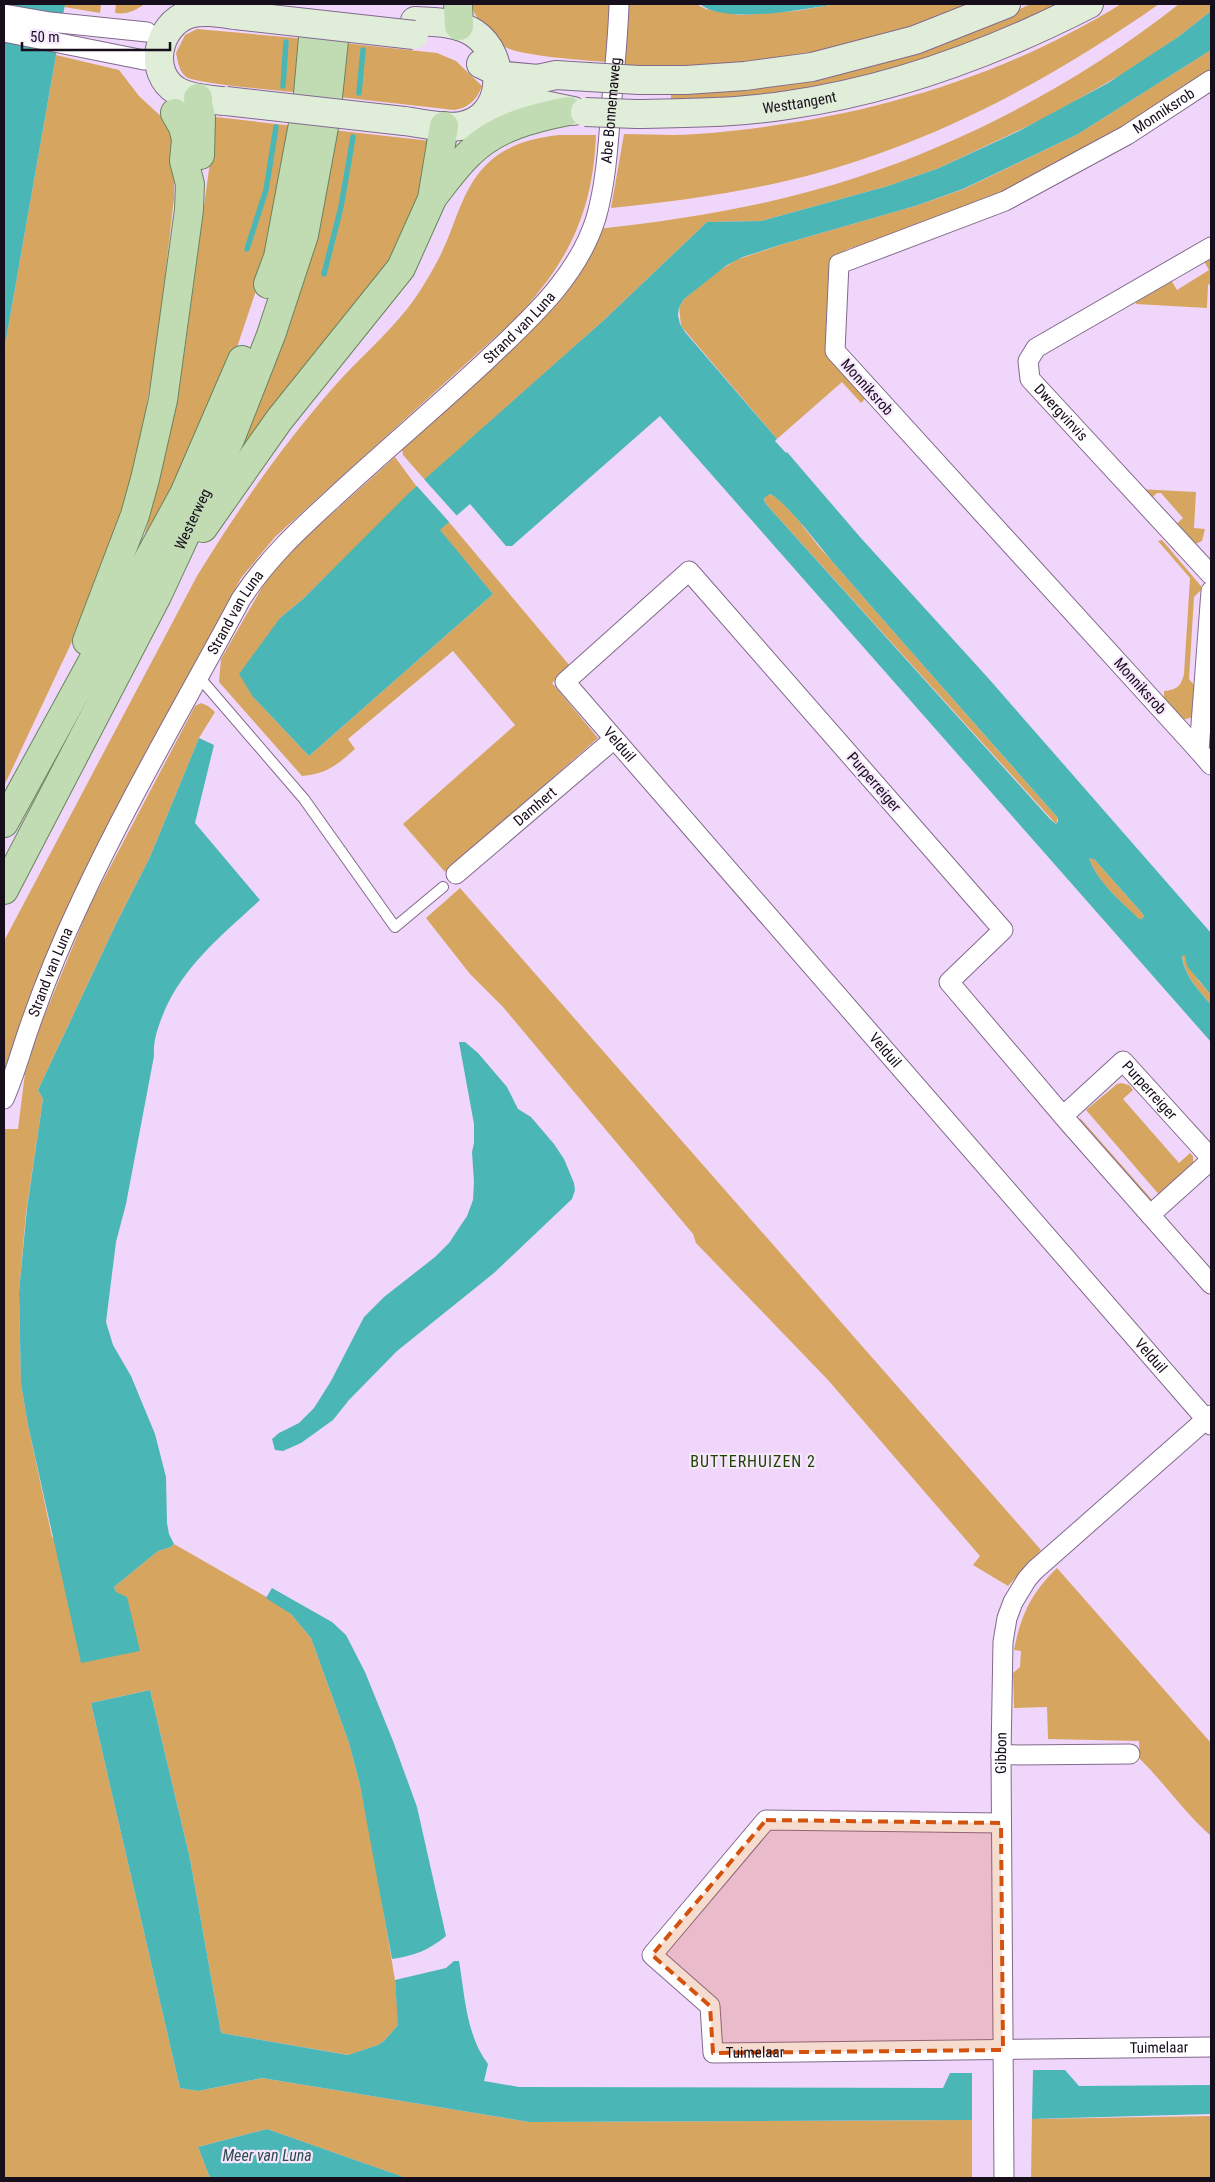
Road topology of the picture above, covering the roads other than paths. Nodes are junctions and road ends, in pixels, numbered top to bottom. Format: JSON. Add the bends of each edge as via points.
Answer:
{"nodes":[{"id":1,"x":175,"y":4,"type":"edge"},
{"id":2,"x":270,"y":4,"type":"edge"},
{"id":3,"x":619,"y":4,"type":"edge"},
{"id":4,"x":1006,"y":4,"type":"edge"},
{"id":5,"x":1089,"y":4,"type":"edge"},
{"id":6,"x":205,"y":8,"type":"edge"},
{"id":7,"x":4,"y":14,"type":"edge"},
{"id":8,"x":459,"y":15,"type":"edge"},
{"id":9,"x":415,"y":28,"type":"junction"},
{"id":10,"x":4,"y":32,"type":"edge"},
{"id":11,"x":147,"y":32,"type":"junction"},
{"id":12,"x":324,"y":39,"type":"tunnel mouth"},
{"id":13,"x":152,"y":62,"type":"junction"},
{"id":14,"x":496,"y":66,"type":"junction"},
{"id":15,"x":1211,"y":80,"type":"edge"},
{"id":16,"x":318,"y":96,"type":"dead end"},
{"id":17,"x":198,"y":98,"type":"junction"},
{"id":18,"x":493,"y":102,"type":"junction"},
{"id":19,"x":576,"y":111,"type":"junction"},
{"id":20,"x":444,"y":126,"type":"junction"},
{"id":21,"x":190,"y":184,"type":"junction"},
{"id":22,"x":432,"y":198,"type":"junction"},
{"id":23,"x":595,"y":218,"type":"joint"},
{"id":24,"x":1211,"y":247,"type":"edge"},
{"id":25,"x":1211,"y":575,"type":"edge"},
{"id":26,"x":1211,"y":591,"type":"edge"},
{"id":27,"x":157,"y":596,"type":"junction"},
{"id":28,"x":199,"y":677,"type":"junction"},
{"id":29,"x":564,"y":682,"type":"joint"},
{"id":30,"x":50,"y":738,"type":"junction"},
{"id":31,"x":613,"y":740,"type":"junction"},
{"id":32,"x":1205,"y":758,"type":"edge"},
{"id":33,"x":4,"y":823,"type":"edge"},
{"id":34,"x":450,"y":880,"type":"joint"},
{"id":35,"x":4,"y":890,"type":"edge"},
{"id":36,"x":4,"y":1099,"type":"edge"},
{"id":37,"x":1063,"y":1116,"type":"junction"},
{"id":38,"x":1211,"y":1159,"type":"edge"},
{"id":39,"x":1150,"y":1215,"type":"junction"},
{"id":40,"x":1211,"y":1284,"type":"edge"},
{"id":41,"x":1210,"y":1420,"type":"edge"},
{"id":42,"x":1130,"y":1754,"type":"dead end"},
{"id":43,"x":1001,"y":1755,"type":"junction"},
{"id":44,"x":1001,"y":1823,"type":"junction"},
{"id":45,"x":1211,"y":2048,"type":"edge"},
{"id":46,"x":1003,"y":2050,"type":"junction"},
{"id":47,"x":1004,"y":2178,"type":"edge"}],
"edges":[{"from":1,"to":11,"type":"main road","via":[[162,12]]},
{"from":2,"to":9,"type":"main road"},
{"from":3,"to":23,"type":"street","name":"Abe Bonnemaweg","via":[[608,149]]},
{"from":4,"to":14,"type":"main road","bridge":true,"via":[[915,40],[812,67],[735,76],[639,80],[556,75],[538,79],[506,76]]},
{"from":5,"to":19,"type":"main road","name":"Westtangent","bridge":true,"via":[[965,59],[842,95],[753,109],[636,114]]},
{"from":6,"to":9,"type":"main road","bridge":true,"via":[[235,15]]},
{"from":6,"to":13,"type":"main road","via":[[173,24]]},
{"from":7,"to":11,"type":"street"},
{"from":8,"to":9,"type":"main road"},
{"from":8,"to":14,"type":"main road","via":[[482,40]]},
{"from":9,"to":14,"type":"main road","via":[[460,44],[481,65]]},
{"from":10,"to":13,"type":"street"},
{"from":11,"to":13,"type":"main road","via":[[144,42]]},
{"from":12,"to":16,"type":"main road"},
{"from":13,"to":17,"type":"main road","via":[[176,91]]},
{"from":13,"to":21,"type":"main road","via":[[148,81],[175,112],[183,127],[186,138],[184,161]]},
{"from":14,"to":18,"type":"main road","via":[[498,86]]},
{"from":15,"to":32,"type":"street","name":"Monniksrob","via":[[1127,135],[1005,202],[840,264],[835,351]]},
{"from":17,"to":20,"type":"main road","bridge":true},
{"from":17,"to":21,"type":"main road","via":[[200,164]]},
{"from":18,"to":19,"type":"main road","name":"Westtangent","via":[[539,104]]},
{"from":18,"to":20,"type":"main road","via":[[473,122]]},
{"from":19,"to":22,"type":"main road","via":[[537,117],[491,136],[470,153]]},
{"from":20,"to":22,"type":"main road"},
{"from":21,"to":30,"type":"main road","via":[[163,400],[145,479],[135,515]]},
{"from":22,"to":27,"type":"main road","via":[[401,268],[279,420]]},
{"from":23,"to":28,"type":"street","name":"Strand van Luna","via":[[575,262],[529,320],[301,527],[268,561],[240,599]]},
{"from":24,"to":25,"type":"street","name":"Dwergvinvis","via":[[1036,348],[1028,361],[1030,379]]},
{"from":26,"to":32,"type":"street"},
{"from":27,"to":30,"type":"main road","name":"Westerweg","via":[[231,437],[271,335],[304,235],[313,125],[278,256],[239,368],[184,494]]},
{"from":27,"to":35,"type":"main road","name":"Westerweg"},
{"from":28,"to":34,"type":"lane","via":[[304,799],[395,927]]},
{"from":28,"to":36,"type":"street","name":"Strand van Luna","via":[[81,901],[28,1030],[13,1081]]},
{"from":29,"to":31,"type":"street","name":"Velduil"},
{"from":29,"to":37,"type":"street","name":"Purperreiger","via":[[689,571],[1003,930],[949,982]]},
{"from":30,"to":33,"type":"main road","name":"Westerweg"},
{"from":31,"to":34,"type":"street","name":"Damhert"},
{"from":31,"to":41,"type":"street","name":"Velduil"},
{"from":37,"to":38,"type":"street","name":"Purperreiger","via":[[1123,1061]]},
{"from":37,"to":39,"type":"street","name":"Purperreiger"},
{"from":38,"to":39,"type":"street","name":"Purperreiger"},
{"from":39,"to":40,"type":"street","name":"Purperreiger"},
{"from":41,"to":43,"type":"street","name":"Gibbon","via":[[1035,1570],[1019,1590],[1007,1618],[1003,1642]]},
{"from":42,"to":43,"type":"street"},
{"from":43,"to":44,"type":"street","name":"Gibbon"},
{"from":44,"to":46,"type":"street","name":"Gibbon"},
{"from":44,"to":46,"type":"street","name":"Tuimelaar","via":[[766,1820],[652,1956],[710,2006],[713,2053]]},
{"from":45,"to":46,"type":"street","name":"Tuimelaar"},
{"from":46,"to":47,"type":"street","name":"Gibbon"}]}
